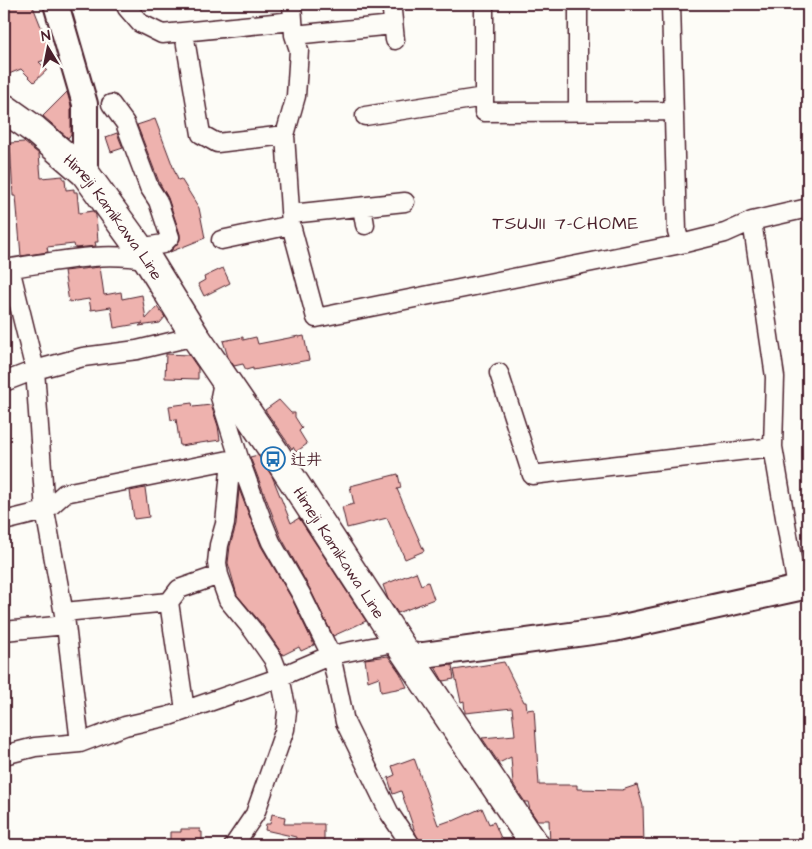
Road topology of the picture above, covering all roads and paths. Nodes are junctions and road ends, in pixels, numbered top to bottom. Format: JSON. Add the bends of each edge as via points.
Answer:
{"nodes":[{"id":1,"x":56,"y":4,"type":"edge"},
{"id":2,"x":125,"y":4,"type":"edge"},
{"id":3,"x":484,"y":4,"type":"edge"},
{"id":4,"x":578,"y":4,"type":"edge"},
{"id":5,"x":671,"y":4,"type":"edge"},
{"id":6,"x":293,"y":20,"type":"edge"},
{"id":7,"x":393,"y":26,"type":"dead end"},
{"id":8,"x":184,"y":32,"type":"junction"},
{"id":9,"x":484,"y":97,"type":"junction"},
{"id":10,"x":111,"y":104,"type":"dead end"},
{"id":11,"x":4,"y":108,"type":"edge"},
{"id":12,"x":673,"y":111,"type":"junction"},
{"id":13,"x":578,"y":112,"type":"junction"},
{"id":14,"x":364,"y":116,"type":"dead end"},
{"id":15,"x":285,"y":134,"type":"junction"},
{"id":16,"x":85,"y":173,"type":"junction"},
{"id":17,"x":405,"y":202,"type":"dead end"},
{"id":18,"x":362,"y":207,"type":"junction"},
{"id":19,"x":808,"y":208,"type":"edge"},
{"id":20,"x":291,"y":220,"type":"junction"},
{"id":21,"x":752,"y":221,"type":"junction"},
{"id":22,"x":365,"y":225,"type":"dead end"},
{"id":23,"x":221,"y":240,"type":"dead end"},
{"id":24,"x":682,"y":244,"type":"junction"},
{"id":25,"x":143,"y":254,"type":"junction"},
{"id":26,"x":7,"y":269,"type":"edge"},
{"id":27,"x":195,"y":336,"type":"junction"},
{"id":28,"x":35,"y":370,"type":"junction"},
{"id":29,"x":500,"y":373,"type":"dead end"},
{"id":30,"x":224,"y":378,"type":"junction"},
{"id":31,"x":4,"y":382,"type":"edge"},
{"id":32,"x":773,"y":447,"type":"junction"},
{"id":33,"x":235,"y":459,"type":"junction"},
{"id":34,"x":45,"y":512,"type":"junction"},
{"id":35,"x":4,"y":521,"type":"edge"},
{"id":36,"x":219,"y":575,"type":"junction"},
{"id":37,"x":803,"y":587,"type":"edge"},
{"id":38,"x":169,"y":602,"type":"junction"},
{"id":39,"x":65,"y":619,"type":"junction"},
{"id":40,"x":4,"y":631,"type":"edge"},
{"id":41,"x":404,"y":649,"type":"junction"},
{"id":42,"x":331,"y":655,"type":"junction"},
{"id":43,"x":280,"y":678,"type":"junction"},
{"id":44,"x":185,"y":710,"type":"junction"},
{"id":45,"x":80,"y":743,"type":"junction"},
{"id":46,"x":4,"y":756,"type":"edge"},
{"id":47,"x":234,"y":845,"type":"edge"},
{"id":48,"x":411,"y":845,"type":"edge"},
{"id":49,"x":535,"y":845,"type":"edge"}],
"edges":[{"from":1,"to":16,"type":"street","via":[[85,104]]},
{"from":2,"to":8,"type":"street","via":[[140,23],[162,34]]},
{"from":3,"to":9,"type":"street"},
{"from":4,"to":13,"type":"street"},
{"from":5,"to":12,"type":"street"},
{"from":6,"to":7,"type":"street"},
{"from":6,"to":8,"type":"street"},
{"from":6,"to":15,"type":"street","via":[[298,50],[296,96]]},
{"from":8,"to":15,"type":"street","via":[[202,134],[217,143]]},
{"from":9,"to":13,"type":"street","via":[[484,112]]},
{"from":9,"to":14,"type":"street"},
{"from":10,"to":25,"type":"street","via":[[125,123],[170,237]]},
{"from":11,"to":16,"type":"main road","name":"Himeji Kamikawa Line"},
{"from":12,"to":13,"type":"street"},
{"from":12,"to":24,"type":"street","via":[[677,232]]},
{"from":15,"to":20,"type":"street"},
{"from":16,"to":25,"type":"main road","name":"Himeji Kamikawa Line"},
{"from":17,"to":18,"type":"street"},
{"from":18,"to":20,"type":"street"},
{"from":18,"to":22,"type":"street"},
{"from":19,"to":21,"type":"street"},
{"from":20,"to":23,"type":"street"},
{"from":20,"to":24,"type":"street","via":[[316,318]]},
{"from":21,"to":24,"type":"street"},
{"from":21,"to":32,"type":"street","via":[[775,377]]},
{"from":25,"to":26,"type":"street","via":[[92,257]]},
{"from":25,"to":27,"type":"main road","name":"Himeji Kamikawa Line"},
{"from":26,"to":28,"type":"street"},
{"from":27,"to":28,"type":"street","via":[[137,350],[84,357]]},
{"from":27,"to":30,"type":"main road","name":"Himeji Kamikawa Line"},
{"from":28,"to":31,"type":"street"},
{"from":28,"to":34,"type":"street"},
{"from":29,"to":32,"type":"street","via":[[532,475]]},
{"from":30,"to":33,"type":"street","via":[[220,397]]},
{"from":30,"to":41,"type":"main road","name":"Himeji Kamikawa Line"},
{"from":32,"to":37,"type":"street"},
{"from":33,"to":34,"type":"street","via":[[66,493]]},
{"from":33,"to":36,"type":"street","via":[[218,554]]},
{"from":33,"to":42,"type":"street","via":[[271,542]]},
{"from":34,"to":35,"type":"street"},
{"from":34,"to":39,"type":"street"},
{"from":36,"to":38,"type":"street","via":[[179,589]]},
{"from":36,"to":43,"type":"street","via":[[228,600],[273,659]]},
{"from":37,"to":41,"type":"street","via":[[614,629]]},
{"from":38,"to":39,"type":"street"},
{"from":38,"to":44,"type":"street"},
{"from":39,"to":40,"type":"street"},
{"from":39,"to":45,"type":"street"},
{"from":41,"to":42,"type":"street"},
{"from":41,"to":49,"type":"main road","name":"Himeji Kamikawa Line"},
{"from":42,"to":43,"type":"street"},
{"from":42,"to":48,"type":"street","via":[[345,722],[390,814]]},
{"from":43,"to":44,"type":"street"},
{"from":43,"to":47,"type":"street","via":[[287,711],[284,729],[255,814]]},
{"from":44,"to":45,"type":"street","via":[[125,726]]},
{"from":45,"to":46,"type":"street","via":[[35,748]]}]}
